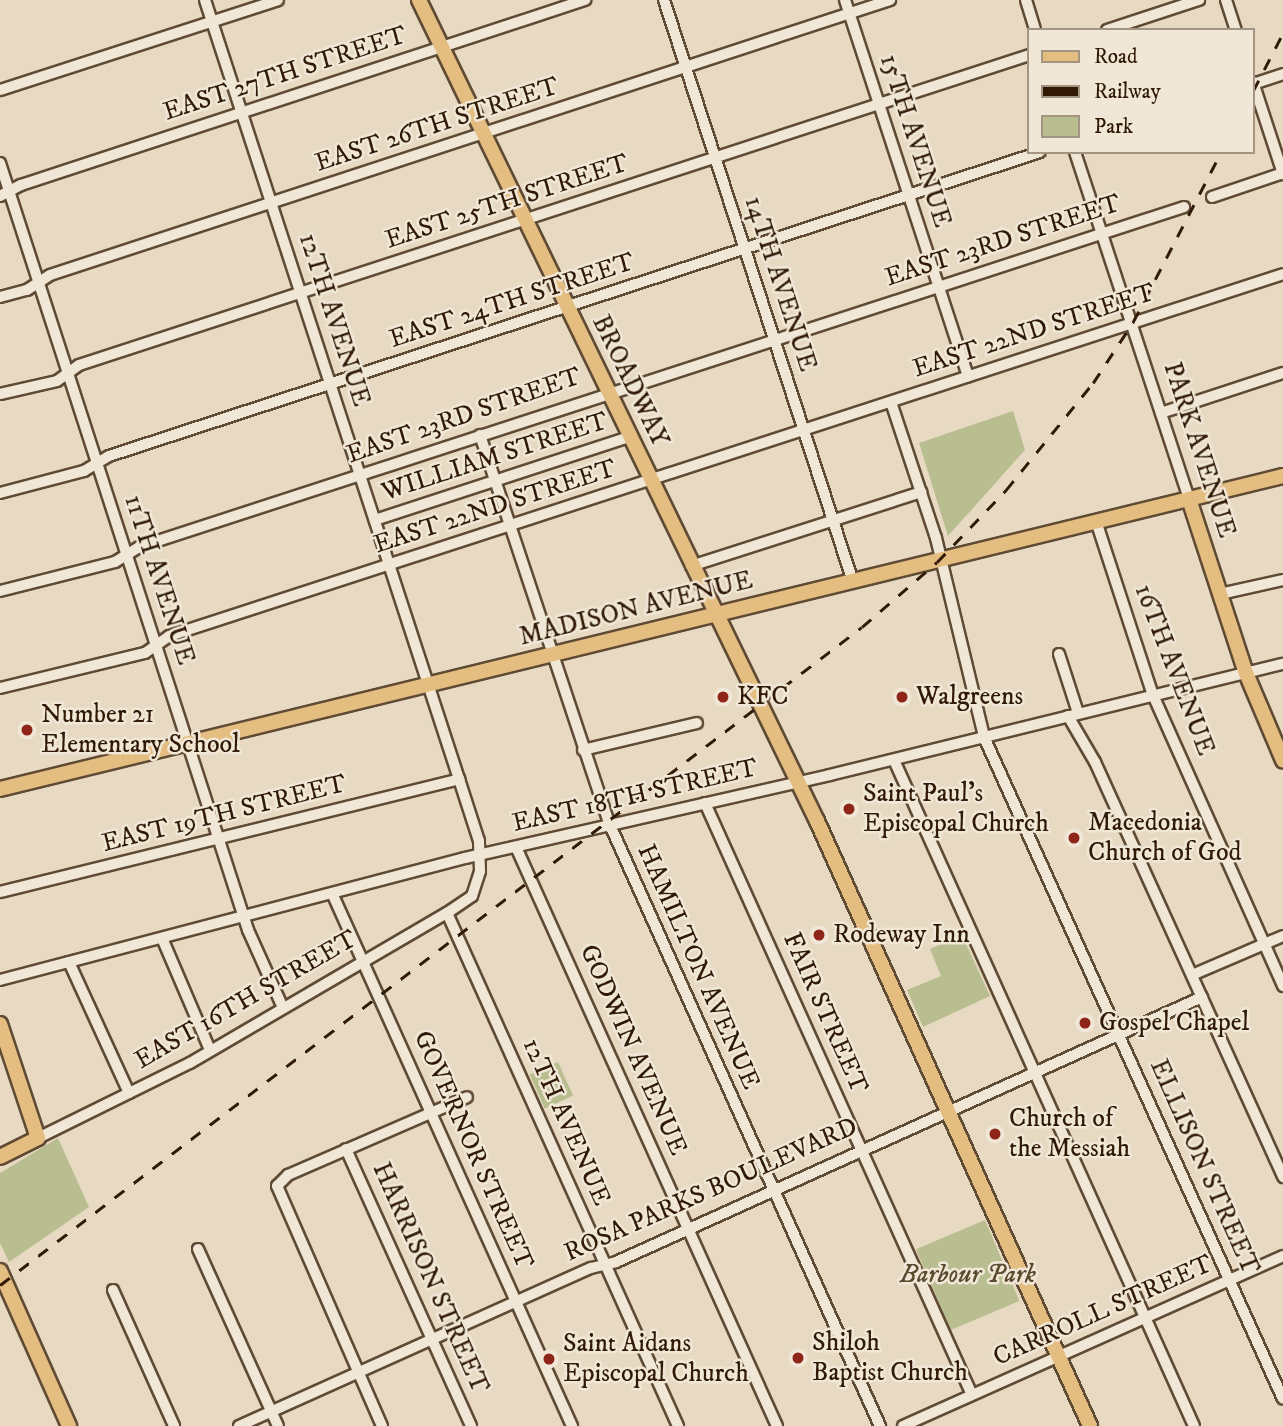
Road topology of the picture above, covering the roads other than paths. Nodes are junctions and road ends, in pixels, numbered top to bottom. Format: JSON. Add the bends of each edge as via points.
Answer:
{"nodes":[{"id":1,"x":205,"y":0,"type":"edge"},
{"id":2,"x":278,"y":0,"type":"edge"},
{"id":3,"x":419,"y":0,"type":"edge"},
{"id":4,"x":585,"y":0,"type":"edge"},
{"id":5,"x":664,"y":0,"type":"edge"},
{"id":6,"x":845,"y":0,"type":"edge"},
{"id":7,"x":890,"y":0,"type":"edge"},
{"id":8,"x":1026,"y":0,"type":"edge"},
{"id":9,"x":1199,"y":0,"type":"edge"},
{"id":10,"x":1226,"y":0,"type":"edge"},
{"id":11,"x":849,"y":13,"type":"junction"},
{"id":12,"x":212,"y":21,"type":"junction"},
{"id":13,"x":1034,"y":28,"type":"edge"},
{"id":14,"x":1113,"y":28,"type":"edge"},
{"id":15,"x":1235,"y":28,"type":"edge"},
{"id":16,"x":441,"y":47,"type":"junction"},
{"id":17,"x":1028,"y":55,"type":"edge"},
{"id":18,"x":686,"y":68,"type":"junction"},
{"id":19,"x":1283,"y":74,"type":"edge"},
{"id":20,"x":1255,"y":82,"type":"edge"},
{"id":21,"x":1255,"y":89,"type":"edge"},
{"id":22,"x":0,"y":90,"type":"edge"},
{"id":23,"x":879,"y":105,"type":"junction"},
{"id":24,"x":241,"y":111,"type":"junction"},
{"id":25,"x":483,"y":134,"type":"junction"},
{"id":26,"x":1034,"y":154,"type":"edge"},
{"id":27,"x":1076,"y":154,"type":"edge"},
{"id":28,"x":716,"y":158,"type":"junction"},
{"id":29,"x":0,"y":163,"type":"edge"},
{"id":30,"x":1283,"y":174,"type":"edge"},
{"id":31,"x":5,"y":194,"type":"edge"},
{"id":32,"x":909,"y":195,"type":"junction"},
{"id":33,"x":1212,"y":197,"type":"dead end"},
{"id":34,"x":271,"y":202,"type":"junction"},
{"id":35,"x":1184,"y":207,"type":"dead end"},
{"id":36,"x":525,"y":220,"type":"junction"},
{"id":37,"x":1101,"y":232,"type":"junction"},
{"id":38,"x":745,"y":249,"type":"junction"},
{"id":39,"x":1283,"y":274,"type":"edge"},
{"id":40,"x":39,"y":283,"type":"junction"},
{"id":41,"x":938,"y":285,"type":"junction"},
{"id":42,"x":301,"y":293,"type":"junction"},
{"id":43,"x":0,"y":297,"type":"edge"},
{"id":44,"x":567,"y":307,"type":"junction"},
{"id":45,"x":1133,"y":324,"type":"junction"},
{"id":46,"x":775,"y":340,"type":"junction"},
{"id":47,"x":68,"y":373,"type":"junction"},
{"id":48,"x":1283,"y":373,"type":"edge"},
{"id":49,"x":968,"y":376,"type":"junction"},
{"id":50,"x":331,"y":383,"type":"junction"},
{"id":51,"x":608,"y":392,"type":"junction"},
{"id":52,"x":0,"y":394,"type":"edge"},
{"id":53,"x":891,"y":402,"type":"junction"},
{"id":54,"x":1161,"y":413,"type":"junction"},
{"id":55,"x":804,"y":430,"type":"junction"},
{"id":56,"x":480,"y":435,"type":"junction"},
{"id":57,"x":629,"y":437,"type":"junction"},
{"id":58,"x":97,"y":463,"type":"junction"},
{"id":59,"x":361,"y":475,"type":"junction"},
{"id":60,"x":1283,"y":476,"type":"edge"},
{"id":61,"x":650,"y":480,"type":"junction"},
{"id":62,"x":495,"y":482,"type":"junction"},
{"id":63,"x":921,"y":492,"type":"junction"},
{"id":64,"x":0,"y":493,"type":"edge"},
{"id":65,"x":1189,"y":499,"type":"junction"},
{"id":66,"x":375,"y":520,"type":"junction"},
{"id":67,"x":833,"y":521,"type":"junction"},
{"id":68,"x":1096,"y":521,"type":"junction"},
{"id":69,"x":510,"y":526,"type":"junction"},
{"id":70,"x":127,"y":555,"type":"junction"},
{"id":71,"x":942,"y":561,"type":"junction"},
{"id":72,"x":390,"y":565,"type":"junction"},
{"id":73,"x":691,"y":566,"type":"junction"},
{"id":74,"x":1283,"y":580,"type":"edge"},
{"id":75,"x":853,"y":582,"type":"junction"},
{"id":76,"x":0,"y":591,"type":"edge"},
{"id":77,"x":1220,"y":594,"type":"junction"},
{"id":78,"x":715,"y":615,"type":"junction"},
{"id":79,"x":156,"y":645,"type":"junction"},
{"id":80,"x":552,"y":654,"type":"junction"},
{"id":81,"x":1059,"y":654,"type":"dead end"},
{"id":82,"x":1283,"y":664,"type":"edge"},
{"id":83,"x":1246,"y":673,"type":"junction"},
{"id":84,"x":429,"y":684,"type":"junction"},
{"id":85,"x":0,"y":688,"type":"edge"},
{"id":86,"x":1153,"y":695,"type":"junction"},
{"id":87,"x":1073,"y":715,"type":"junction"},
{"id":88,"x":696,"y":723,"type":"dead end"},
{"id":89,"x":984,"y":737,"type":"junction"},
{"id":90,"x":188,"y":743,"type":"junction"},
{"id":91,"x":583,"y":750,"type":"junction"},
{"id":92,"x":1282,"y":754,"type":"edge"},
{"id":93,"x":894,"y":760,"type":"junction"},
{"id":94,"x":459,"y":779,"type":"junction"},
{"id":95,"x":797,"y":782,"type":"junction"},
{"id":96,"x":0,"y":789,"type":"edge"},
{"id":97,"x":705,"y":803,"type":"junction"},
{"id":98,"x":610,"y":825,"type":"junction"},
{"id":99,"x":219,"y":839,"type":"junction"},
{"id":100,"x":516,"y":847,"type":"junction"},
{"id":101,"x":481,"y":854,"type":"junction"},
{"id":102,"x":0,"y":892,"type":"edge"},
{"id":103,"x":332,"y":893,"type":"junction"},
{"id":104,"x":447,"y":913,"type":"junction"},
{"id":105,"x":244,"y":916,"type":"junction"},
{"id":106,"x":1283,"y":936,"type":"edge"},
{"id":107,"x":162,"y":938,"type":"junction"},
{"id":108,"x":1265,"y":944,"type":"junction"},
{"id":109,"x":69,"y":961,"type":"junction"},
{"id":110,"x":363,"y":962,"type":"junction"},
{"id":111,"x":1192,"y":975,"type":"junction"},
{"id":112,"x":0,"y":980,"type":"edge"},
{"id":113,"x":1283,"y":986,"type":"edge"},
{"id":114,"x":1202,"y":997,"type":"junction"},
{"id":115,"x":283,"y":1008,"type":"junction"},
{"id":116,"x":0,"y":1024,"type":"edge"},
{"id":117,"x":1118,"y":1034,"type":"junction"},
{"id":118,"x":210,"y":1050,"type":"junction"},
{"id":119,"x":1034,"y":1072,"type":"junction"},
{"id":120,"x":130,"y":1093,"type":"junction"},
{"id":121,"x":467,"y":1097,"type":"dead end"},
{"id":122,"x":947,"y":1110,"type":"junction"},
{"id":123,"x":430,"y":1112,"type":"junction"},
{"id":124,"x":38,"y":1138,"type":"junction"},
{"id":125,"x":346,"y":1149,"type":"junction"},
{"id":126,"x":862,"y":1149,"type":"junction"},
{"id":127,"x":0,"y":1157,"type":"edge"},
{"id":128,"x":1283,"y":1177,"type":"edge"},
{"id":129,"x":773,"y":1189,"type":"junction"},
{"id":130,"x":688,"y":1228,"type":"junction"},
{"id":131,"x":198,"y":1249,"type":"dead end"},
{"id":132,"x":1283,"y":1256,"type":"edge"},
{"id":133,"x":605,"y":1265,"type":"junction"},
{"id":134,"x":0,"y":1271,"type":"edge"},
{"id":135,"x":1229,"y":1279,"type":"junction"},
{"id":136,"x":113,"y":1290,"type":"dead end"},
{"id":137,"x":516,"y":1302,"type":"junction"},
{"id":138,"x":1145,"y":1317,"type":"junction"},
{"id":139,"x":433,"y":1340,"type":"junction"},
{"id":140,"x":1059,"y":1356,"type":"junction"},
{"id":141,"x":358,"y":1373,"type":"junction"},
{"id":142,"x":972,"y":1395,"type":"junction"},
{"id":143,"x":1283,"y":1399,"type":"edge"},
{"id":144,"x":272,"y":1412,"type":"junction"},
{"id":145,"x":69,"y":1426,"type":"edge"},
{"id":146,"x":174,"y":1426,"type":"edge"},
{"id":147,"x":239,"y":1426,"type":"edge"},
{"id":148,"x":278,"y":1426,"type":"edge"},
{"id":149,"x":382,"y":1426,"type":"edge"},
{"id":150,"x":471,"y":1426,"type":"edge"},
{"id":151,"x":572,"y":1426,"type":"edge"},
{"id":152,"x":678,"y":1426,"type":"edge"},
{"id":153,"x":777,"y":1426,"type":"edge"},
{"id":154,"x":880,"y":1426,"type":"edge"},
{"id":155,"x":903,"y":1426,"type":"edge"},
{"id":156,"x":1090,"y":1426,"type":"edge"},
{"id":157,"x":1194,"y":1426,"type":"edge"}],
"edges":[{"from":1,"to":12,"type":"street","name":"12TH AVENUE"},
{"from":2,"to":12,"type":"street"},
{"from":3,"to":16,"type":"main road","name":"BROADWAY"},
{"from":4,"to":16,"type":"street","name":"EAST 27TH STREET"},
{"from":5,"to":18,"type":"street","name":"14TH AVENUE"},
{"from":6,"to":11,"type":"street","name":"15TH AVENUE"},
{"from":7,"to":11,"type":"street","name":"EAST 26TH STREET"},
{"from":8,"to":13,"type":"street"},
{"from":9,"to":14,"type":"street"},
{"from":10,"to":15,"type":"street"},
{"from":11,"to":18,"type":"street","name":"EAST 26TH STREET"},
{"from":11,"to":23,"type":"street","name":"15TH AVENUE"},
{"from":12,"to":22,"type":"street"},
{"from":12,"to":24,"type":"street","name":"12TH AVENUE"},
{"from":16,"to":24,"type":"street","name":"EAST 27TH STREET"},
{"from":16,"to":25,"type":"main road","name":"BROADWAY"},
{"from":17,"to":23,"type":"street","name":"EAST 25TH STREET"},
{"from":18,"to":25,"type":"street","name":"EAST 26TH STREET"},
{"from":18,"to":28,"type":"street","name":"14TH AVENUE"},
{"from":19,"to":20,"type":"street"},
{"from":21,"to":30,"type":"street"},
{"from":23,"to":28,"type":"street","name":"EAST 25TH STREET"},
{"from":23,"to":32,"type":"street","name":"15TH AVENUE"},
{"from":24,"to":31,"type":"street","name":"EAST 27TH STREET"},
{"from":24,"to":34,"type":"street","name":"12TH AVENUE"},
{"from":25,"to":34,"type":"street","name":"EAST 26TH STREET"},
{"from":25,"to":36,"type":"main road","name":"BROADWAY"},
{"from":26,"to":32,"type":"street","name":"EAST 24TH STREET"},
{"from":27,"to":37,"type":"street","name":"PARK AVENUE"},
{"from":28,"to":36,"type":"street","name":"EAST 25TH STREET"},
{"from":28,"to":38,"type":"street","name":"14TH AVENUE"},
{"from":29,"to":31,"type":"street","name":"11TH AVENUE"},
{"from":30,"to":33,"type":"street"},
{"from":31,"to":40,"type":"street","name":"11TH AVENUE"},
{"from":32,"to":38,"type":"street","name":"EAST 24TH STREET"},
{"from":32,"to":41,"type":"street","name":"15TH AVENUE"},
{"from":34,"to":40,"type":"street","name":"EAST 26TH STREET"},
{"from":34,"to":42,"type":"street","name":"12TH AVENUE"},
{"from":35,"to":37,"type":"street","name":"EAST 23RD STREET"},
{"from":36,"to":42,"type":"street","name":"EAST 25TH STREET"},
{"from":36,"to":44,"type":"main road","name":"BROADWAY"},
{"from":37,"to":41,"type":"street","name":"EAST 23RD STREET"},
{"from":37,"to":45,"type":"street","name":"PARK AVENUE"},
{"from":38,"to":44,"type":"street","name":"EAST 24TH STREET"},
{"from":38,"to":46,"type":"street","name":"14TH AVENUE"},
{"from":39,"to":45,"type":"street","name":"EAST 22ND STREET"},
{"from":40,"to":43,"type":"street","name":"EAST 26TH STREET"},
{"from":40,"to":47,"type":"street","name":"11TH AVENUE"},
{"from":41,"to":46,"type":"street","name":"EAST 23RD STREET"},
{"from":41,"to":49,"type":"street","name":"15TH AVENUE"},
{"from":42,"to":47,"type":"street","name":"EAST 25TH STREET"},
{"from":42,"to":50,"type":"street","name":"12TH AVENUE"},
{"from":44,"to":50,"type":"street","name":"EAST 24TH STREET"},
{"from":44,"to":51,"type":"main road","name":"BROADWAY"},
{"from":45,"to":49,"type":"street","name":"EAST 22ND STREET"},
{"from":45,"to":54,"type":"street","name":"PARK AVENUE"},
{"from":46,"to":51,"type":"street","name":"EAST 23RD STREET"},
{"from":46,"to":55,"type":"street","name":"14TH AVENUE"},
{"from":47,"to":52,"type":"street","name":"EAST 25TH STREET","via":[[57,381]]},
{"from":47,"to":58,"type":"street","name":"11TH AVENUE"},
{"from":48,"to":54,"type":"street"},
{"from":49,"to":53,"type":"street","name":"EAST 22ND STREET"},
{"from":50,"to":58,"type":"street","name":"EAST 24TH STREET"},
{"from":50,"to":59,"type":"street","name":"12TH AVENUE"},
{"from":51,"to":56,"type":"street","name":"EAST 23RD STREET"},
{"from":51,"to":57,"type":"main road","name":"BROADWAY"},
{"from":53,"to":55,"type":"street","name":"EAST 22ND STREET"},
{"from":53,"to":63,"type":"street","name":"ELLISON STREET"},
{"from":54,"to":65,"type":"street","name":"PARK AVENUE"},
{"from":55,"to":61,"type":"street","name":"EAST 22ND STREET"},
{"from":55,"to":67,"type":"street","name":"14TH AVENUE"},
{"from":56,"to":59,"type":"street","name":"EAST 23RD STREET"},
{"from":56,"to":62,"type":"street","name":"HAMILTON AVENUE"},
{"from":57,"to":61,"type":"main road","name":"BROADWAY"},
{"from":57,"to":62,"type":"street","name":"WILLIAM STREET"},
{"from":58,"to":64,"type":"street","name":"EAST 24TH STREET","via":[[85,471]]},
{"from":58,"to":70,"type":"street","name":"11TH AVENUE"},
{"from":59,"to":66,"type":"street","name":"12TH AVENUE"},
{"from":59,"to":70,"type":"street","name":"EAST 23RD STREET"},
{"from":60,"to":65,"type":"main road","name":"MADISON AVENUE"},
{"from":61,"to":69,"type":"street","name":"EAST 22ND STREET"},
{"from":61,"to":73,"type":"main road","name":"BROADWAY"},
{"from":62,"to":66,"type":"street","name":"WILLIAM STREET"},
{"from":62,"to":69,"type":"street","name":"HAMILTON AVENUE"},
{"from":63,"to":67,"type":"street"},
{"from":63,"to":71,"type":"street","name":"ELLISON STREET"},
{"from":65,"to":68,"type":"main road","name":"MADISON AVENUE"},
{"from":65,"to":77,"type":"main road","name":"PARK AVENUE"},
{"from":66,"to":72,"type":"street","name":"12TH AVENUE"},
{"from":67,"to":73,"type":"street"},
{"from":67,"to":75,"type":"street","name":"14TH AVENUE"},
{"from":68,"to":71,"type":"main road","name":"MADISON AVENUE"},
{"from":68,"to":86,"type":"street","name":"16TH AVENUE"},
{"from":69,"to":72,"type":"street","name":"EAST 22ND STREET"},
{"from":69,"to":80,"type":"street","name":"HAMILTON AVENUE"},
{"from":70,"to":76,"type":"street","name":"EAST 23RD STREET","via":[[116,562]]},
{"from":70,"to":79,"type":"street","name":"11TH AVENUE"},
{"from":71,"to":75,"type":"main road","name":"MADISON AVENUE"},
{"from":71,"to":89,"type":"street","name":"ELLISON STREET"},
{"from":72,"to":79,"type":"street","name":"EAST 22ND STREET","via":[[169,636]]},
{"from":72,"to":84,"type":"street","name":"12TH AVENUE"},
{"from":73,"to":78,"type":"main road","name":"BROADWAY"},
{"from":74,"to":77,"type":"street"},
{"from":75,"to":78,"type":"main road","name":"MADISON AVENUE"},
{"from":77,"to":83,"type":"main road","name":"PARK AVENUE"},
{"from":78,"to":80,"type":"main road","name":"MADISON AVENUE"},
{"from":78,"to":95,"type":"main road","name":"BROADWAY"},
{"from":79,"to":85,"type":"street","name":"EAST 22ND STREET","via":[[145,653]]},
{"from":79,"to":90,"type":"street","name":"11TH AVENUE"},
{"from":80,"to":84,"type":"main road","name":"MADISON AVENUE"},
{"from":80,"to":91,"type":"street","name":"HAMILTON AVENUE"},
{"from":81,"to":87,"type":"street"},
{"from":82,"to":83,"type":"street","name":"EAST 18TH STREET"},
{"from":83,"to":86,"type":"street","name":"EAST 18TH STREET"},
{"from":83,"to":92,"type":"main road","name":"PARK AVENUE"},
{"from":84,"to":90,"type":"main road","name":"MADISON AVENUE"},
{"from":84,"to":94,"type":"street","name":"12TH AVENUE"},
{"from":86,"to":87,"type":"street","name":"EAST 18TH STREET"},
{"from":86,"to":108,"type":"street","name":"16TH AVENUE"},
{"from":87,"to":89,"type":"street","name":"EAST 18TH STREET"},
{"from":87,"to":111,"type":"street"},
{"from":88,"to":91,"type":"street"},
{"from":89,"to":93,"type":"street","name":"EAST 18TH STREET"},
{"from":89,"to":117,"type":"street","name":"ELLISON STREET"},
{"from":90,"to":96,"type":"main road","name":"MADISON AVENUE"},
{"from":90,"to":99,"type":"street","name":"11TH AVENUE"},
{"from":91,"to":98,"type":"street","name":"HAMILTON AVENUE"},
{"from":93,"to":95,"type":"street","name":"EAST 18TH STREET"},
{"from":93,"to":119,"type":"street"},
{"from":94,"to":99,"type":"street","name":"EAST 19TH STREET"},
{"from":94,"to":101,"type":"street","name":"12TH AVENUE"},
{"from":95,"to":97,"type":"street","name":"EAST 18TH STREET"},
{"from":95,"to":122,"type":"main road","name":"BROADWAY"},
{"from":97,"to":98,"type":"street","name":"EAST 18TH STREET"},
{"from":97,"to":126,"type":"street","name":"FAIR STREET"},
{"from":98,"to":100,"type":"street","name":"EAST 18TH STREET"},
{"from":98,"to":129,"type":"street","name":"HAMILTON AVENUE"},
{"from":99,"to":102,"type":"street","name":"EAST 19TH STREET"},
{"from":99,"to":105,"type":"street","name":"11TH AVENUE"},
{"from":100,"to":101,"type":"street","name":"EAST 18TH STREET"},
{"from":100,"to":130,"type":"street","name":"GODWIN AVENUE"},
{"from":101,"to":103,"type":"street","name":"EAST 18TH STREET"},
{"from":101,"to":104,"type":"street","name":"EAST 16TH STREET","via":[[476,890]]},
{"from":103,"to":105,"type":"street","name":"EAST 18TH STREET"},
{"from":103,"to":110,"type":"street","name":"GOVERNOR STREET"},
{"from":104,"to":110,"type":"street","name":"EAST 16TH STREET"},
{"from":104,"to":133,"type":"street","name":"12TH AVENUE"},
{"from":105,"to":107,"type":"street","name":"EAST 18TH STREET"},
{"from":105,"to":115,"type":"street","name":"11TH AVENUE"},
{"from":106,"to":108,"type":"street"},
{"from":107,"to":109,"type":"street","name":"EAST 18TH STREET"},
{"from":107,"to":118,"type":"street"},
{"from":108,"to":111,"type":"street"},
{"from":108,"to":113,"type":"street","name":"16TH AVENUE"},
{"from":109,"to":112,"type":"street","name":"EAST 18TH STREET"},
{"from":109,"to":120,"type":"street"},
{"from":110,"to":115,"type":"street","name":"EAST 16TH STREET"},
{"from":110,"to":123,"type":"street","name":"GOVERNOR STREET"},
{"from":111,"to":114,"type":"street"},
{"from":114,"to":117,"type":"street","name":"ROSA PARKS BOULEVARD"},
{"from":114,"to":128,"type":"street"},
{"from":115,"to":118,"type":"street","name":"EAST 16TH STREET"},
{"from":116,"to":124,"type":"main road"},
{"from":117,"to":119,"type":"street","name":"ROSA PARKS BOULEVARD"},
{"from":117,"to":135,"type":"street","name":"ELLISON STREET"},
{"from":118,"to":120,"type":"street","name":"EAST 16TH STREET"},
{"from":119,"to":122,"type":"street","name":"ROSA PARKS BOULEVARD"},
{"from":119,"to":138,"type":"street"},
{"from":120,"to":124,"type":"street","name":"EAST 16TH STREET"},
{"from":121,"to":123,"type":"street"},
{"from":122,"to":126,"type":"street","name":"ROSA PARKS BOULEVARD"},
{"from":122,"to":140,"type":"main road","name":"BROADWAY"},
{"from":123,"to":125,"type":"street"},
{"from":123,"to":137,"type":"street","name":"GOVERNOR STREET"},
{"from":124,"to":127,"type":"main road","name":"EAST 16TH STREET"},
{"from":125,"to":139,"type":"street","name":"HARRISON STREET"},
{"from":125,"to":141,"type":"street","via":[[281,1181],[277,1190]]},
{"from":126,"to":129,"type":"street","name":"ROSA PARKS BOULEVARD"},
{"from":126,"to":142,"type":"street","name":"FAIR STREET"},
{"from":129,"to":130,"type":"street","name":"ROSA PARKS BOULEVARD"},
{"from":129,"to":154,"type":"street","name":"HAMILTON AVENUE"},
{"from":130,"to":133,"type":"street","name":"ROSA PARKS BOULEVARD"},
{"from":130,"to":153,"type":"street","name":"GODWIN AVENUE"},
{"from":131,"to":144,"type":"street"},
{"from":132,"to":135,"type":"street","name":"CARROLL STREET"},
{"from":133,"to":137,"type":"street","name":"ROSA PARKS BOULEVARD"},
{"from":133,"to":152,"type":"street","name":"12TH AVENUE"},
{"from":134,"to":145,"type":"main road"},
{"from":135,"to":138,"type":"street","name":"CARROLL STREET"},
{"from":135,"to":143,"type":"street","name":"ELLISON STREET"},
{"from":136,"to":146,"type":"street"},
{"from":137,"to":139,"type":"street","name":"ROSA PARKS BOULEVARD"},
{"from":137,"to":151,"type":"street","name":"GOVERNOR STREET"},
{"from":138,"to":140,"type":"street","name":"CARROLL STREET"},
{"from":138,"to":157,"type":"street"},
{"from":139,"to":141,"type":"street","name":"ROSA PARKS BOULEVARD"},
{"from":139,"to":150,"type":"street","name":"HARRISON STREET"},
{"from":140,"to":142,"type":"street","name":"CARROLL STREET"},
{"from":140,"to":156,"type":"main road","name":"BROADWAY"},
{"from":141,"to":144,"type":"street","name":"ROSA PARKS BOULEVARD"},
{"from":141,"to":149,"type":"street"},
{"from":142,"to":155,"type":"street","name":"CARROLL STREET"},
{"from":144,"to":147,"type":"street","name":"ROSA PARKS BOULEVARD"},
{"from":144,"to":148,"type":"street"}]}
